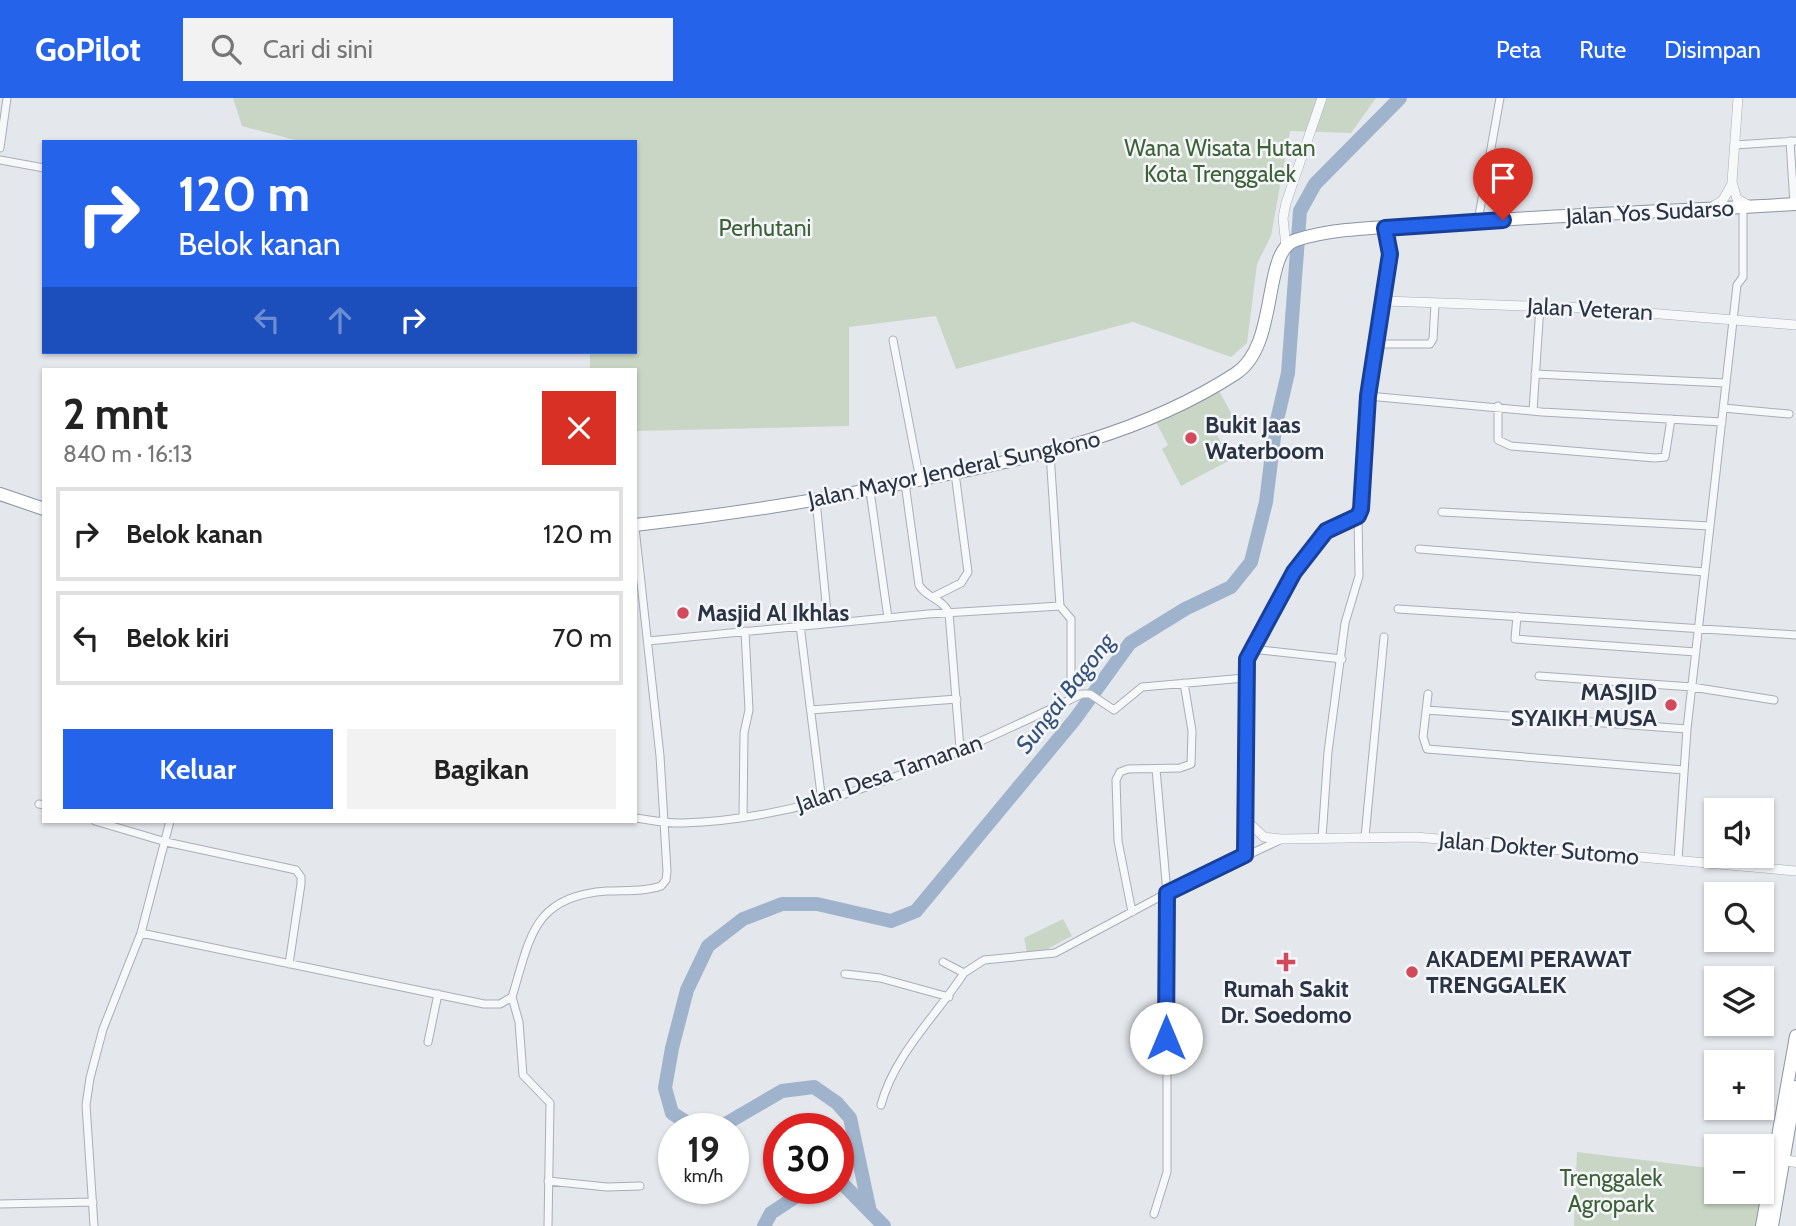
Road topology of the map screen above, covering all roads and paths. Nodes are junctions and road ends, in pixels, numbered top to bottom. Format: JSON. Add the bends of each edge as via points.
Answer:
{"nodes":[{"id":1,"x":7,"y":98,"type":"edge"},
{"id":2,"x":1322,"y":98,"type":"edge"},
{"id":3,"x":1500,"y":98,"type":"edge"},
{"id":4,"x":1738,"y":98,"type":"edge"},
{"id":5,"x":1793,"y":141,"type":"edge"},
{"id":6,"x":1735,"y":145,"type":"junction"},
{"id":7,"x":0,"y":148,"type":"edge"},
{"id":8,"x":0,"y":160,"type":"edge"},
{"id":9,"x":42,"y":168,"type":"edge"},
{"id":10,"x":1732,"y":182,"type":"junction"},
{"id":11,"x":1795,"y":204,"type":"edge"},
{"id":12,"x":1748,"y":207,"type":"junction"},
{"id":13,"x":1707,"y":209,"type":"junction"},
{"id":14,"x":1478,"y":221,"type":"junction"},
{"id":15,"x":1385,"y":228,"type":"junction"},
{"id":16,"x":1289,"y":244,"type":"junction"},
{"id":17,"x":1385,"y":301,"type":"junction"},
{"id":18,"x":1435,"y":304,"type":"junction"},
{"id":19,"x":1539,"y":306,"type":"junction"},
{"id":20,"x":1733,"y":319,"type":"junction"},
{"id":21,"x":1796,"y":325,"type":"edge"},
{"id":22,"x":893,"y":340,"type":"dead end"},
{"id":23,"x":1377,"y":344,"type":"junction"},
{"id":24,"x":1535,"y":374,"type":"junction"},
{"id":25,"x":1725,"y":383,"type":"junction"},
{"id":26,"x":1368,"y":396,"type":"junction"},
{"id":27,"x":1498,"y":406,"type":"junction"},
{"id":28,"x":1723,"y":408,"type":"junction"},
{"id":29,"x":1533,"y":411,"type":"junction"},
{"id":30,"x":1789,"y":414,"type":"dead end"},
{"id":31,"x":1671,"y":419,"type":"junction"},
{"id":32,"x":1721,"y":422,"type":"junction"},
{"id":33,"x":1050,"y":453,"type":"junction"},
{"id":34,"x":955,"y":473,"type":"junction"},
{"id":35,"x":920,"y":480,"type":"junction"},
{"id":36,"x":905,"y":483,"type":"junction"},
{"id":37,"x":870,"y":491,"type":"junction"},
{"id":38,"x":0,"y":494,"type":"edge"},
{"id":39,"x":816,"y":500,"type":"junction"},
{"id":40,"x":42,"y":508,"type":"edge"},
{"id":41,"x":1442,"y":512,"type":"dead end"},
{"id":42,"x":1358,"y":516,"type":"junction"},
{"id":43,"x":637,"y":526,"type":"edge"},
{"id":44,"x":1710,"y":526,"type":"junction"},
{"id":45,"x":637,"y":545,"type":"edge"},
{"id":46,"x":1419,"y":549,"type":"dead end"},
{"id":47,"x":1705,"y":572,"type":"junction"},
{"id":48,"x":933,"y":597,"type":"junction"},
{"id":49,"x":1060,"y":606,"type":"junction"},
{"id":50,"x":1398,"y":608,"type":"dead end"},
{"id":51,"x":948,"y":613,"type":"junction"},
{"id":52,"x":1517,"y":615,"type":"junction"},
{"id":53,"x":888,"y":618,"type":"junction"},
{"id":54,"x":828,"y":623,"type":"junction"},
{"id":55,"x":800,"y":625,"type":"junction"},
{"id":56,"x":1699,"y":626,"type":"junction"},
{"id":57,"x":745,"y":631,"type":"junction"},
{"id":58,"x":1796,"y":635,"type":"edge"},
{"id":59,"x":637,"y":636,"type":"edge"},
{"id":60,"x":1384,"y":637,"type":"dead end"},
{"id":61,"x":647,"y":638,"type":"junction"},
{"id":62,"x":1251,"y":649,"type":"junction"},
{"id":63,"x":1696,"y":652,"type":"junction"},
{"id":64,"x":1342,"y":659,"type":"junction"},
{"id":65,"x":1539,"y":676,"type":"dead end"},
{"id":66,"x":1245,"y":678,"type":"junction"},
{"id":67,"x":1184,"y":683,"type":"junction"},
{"id":68,"x":1692,"y":687,"type":"junction"},
{"id":69,"x":1428,"y":694,"type":"dead end"},
{"id":70,"x":957,"y":699,"type":"junction"},
{"id":71,"x":1071,"y":699,"type":"junction"},
{"id":72,"x":1774,"y":700,"type":"dead end"},
{"id":73,"x":811,"y":710,"type":"junction"},
{"id":74,"x":1426,"y":710,"type":"junction"},
{"id":75,"x":1688,"y":729,"type":"junction"},
{"id":76,"x":960,"y":748,"type":"junction"},
{"id":77,"x":1157,"y":769,"type":"junction"},
{"id":78,"x":1684,"y":770,"type":"junction"},
{"id":79,"x":822,"y":802,"type":"junction"},
{"id":80,"x":743,"y":817,"type":"junction"},
{"id":81,"x":1247,"y":817,"type":"junction"},
{"id":82,"x":637,"y":818,"type":"edge"},
{"id":83,"x":664,"y":821,"type":"junction"},
{"id":84,"x":102,"y":823,"type":"edge"},
{"id":85,"x":170,"y":823,"type":"edge"},
{"id":86,"x":1366,"y":837,"type":"junction"},
{"id":87,"x":1322,"y":838,"type":"junction"},
{"id":88,"x":1281,"y":839,"type":"junction"},
{"id":89,"x":166,"y":842,"type":"junction"},
{"id":90,"x":1245,"y":855,"type":"junction"},
{"id":91,"x":1678,"y":860,"type":"junction"},
{"id":92,"x":1796,"y":871,"type":"edge"},
{"id":93,"x":1167,"y":893,"type":"junction"},
{"id":94,"x":1132,"y":912,"type":"junction"},
{"id":95,"x":141,"y":933,"type":"junction"},
{"id":96,"x":943,"y":962,"type":"dead end"},
{"id":97,"x":289,"y":964,"type":"junction"},
{"id":98,"x":964,"y":973,"type":"junction"},
{"id":99,"x":845,"y":974,"type":"dead end"},
{"id":100,"x":438,"y":994,"type":"junction"},
{"id":101,"x":512,"y":997,"type":"junction"},
{"id":102,"x":949,"y":997,"type":"junction"},
{"id":103,"x":1796,"y":1036,"type":"edge"},
{"id":104,"x":428,"y":1042,"type":"dead end"},
{"id":105,"x":1793,"y":1072,"type":"edge"},
{"id":106,"x":1796,"y":1087,"type":"edge"},
{"id":107,"x":881,"y":1105,"type":"dead end"},
{"id":108,"x":1784,"y":1160,"type":"edge"},
{"id":109,"x":548,"y":1181,"type":"junction"},
{"id":110,"x":640,"y":1186,"type":"dead end"},
{"id":111,"x":93,"y":1202,"type":"junction"},
{"id":112,"x":0,"y":1204,"type":"edge"},
{"id":113,"x":1154,"y":1214,"type":"dead end"},
{"id":114,"x":94,"y":1226,"type":"edge"},
{"id":115,"x":548,"y":1226,"type":"edge"},
{"id":116,"x":1762,"y":1226,"type":"edge"},
{"id":117,"x":1772,"y":1226,"type":"edge"}],
"edges":[{"from":1,"to":7,"type":"street"},
{"from":2,"to":16,"type":"street","via":[[1286,203],[1283,218]]},
{"from":3,"to":14,"type":"street"},
{"from":4,"to":6,"type":"street"},
{"from":5,"to":6,"type":"street"},
{"from":5,"to":11,"type":"street"},
{"from":6,"to":10,"type":"street"},
{"from":8,"to":9,"type":"street"},
{"from":10,"to":12,"type":"street","via":[[1737,199]]},
{"from":10,"to":13,"type":"street","via":[[1723,200]]},
{"from":11,"to":12,"type":"highway","name":"Jalan Yos Sudarso"},
{"from":12,"to":13,"type":"highway","name":"Jalan Yos Sudarso"},
{"from":12,"to":20,"type":"street","via":[[1743,278],[1737,285]]},
{"from":13,"to":14,"type":"highway","name":"Jalan Yos Sudarso"},
{"from":14,"to":15,"type":"highway","name":"Jalan Yos Sudarso"},
{"from":15,"to":16,"type":"highway","name":"Jalan Yos Sudarso"},
{"from":15,"to":17,"type":"street","via":[[1390,254]]},
{"from":16,"to":33,"type":"highway","name":"Jalan Mayor Jenderal Sungkono","via":[[1274,278],[1258,351],[1249,365],[1167,412]]},
{"from":17,"to":18,"type":"street","name":"Jalan Veteran"},
{"from":17,"to":23,"type":"street"},
{"from":18,"to":19,"type":"street","name":"Jalan Veteran"},
{"from":18,"to":23,"type":"street","via":[[1430,344]]},
{"from":19,"to":20,"type":"street","name":"Jalan Veteran"},
{"from":19,"to":24,"type":"street"},
{"from":20,"to":21,"type":"street","name":"Jalan Veteran"},
{"from":20,"to":25,"type":"street"},
{"from":22,"to":35,"type":"street"},
{"from":23,"to":26,"type":"street"},
{"from":24,"to":25,"type":"street"},
{"from":24,"to":29,"type":"street"},
{"from":25,"to":28,"type":"street"},
{"from":26,"to":27,"type":"street"},
{"from":26,"to":42,"type":"street"},
{"from":27,"to":29,"type":"street"},
{"from":27,"to":31,"type":"street","via":[[1498,440],[1511,446],[1655,458],[1668,452]]},
{"from":28,"to":30,"type":"street"},
{"from":28,"to":32,"type":"street"},
{"from":29,"to":31,"type":"street"},
{"from":31,"to":32,"type":"street"},
{"from":32,"to":44,"type":"street"},
{"from":33,"to":34,"type":"highway","name":"Jalan Mayor Jenderal Sungkono"},
{"from":33,"to":49,"type":"street"},
{"from":34,"to":35,"type":"highway","name":"Jalan Mayor Jenderal Sungkono"},
{"from":34,"to":48,"type":"street","via":[[968,572],[961,583]]},
{"from":35,"to":36,"type":"highway","name":"Jalan Mayor Jenderal Sungkono"},
{"from":36,"to":37,"type":"highway","name":"Jalan Mayor Jenderal Sungkono"},
{"from":36,"to":48,"type":"street","via":[[919,585]]},
{"from":37,"to":39,"type":"highway","name":"Jalan Mayor Jenderal Sungkono"},
{"from":37,"to":53,"type":"street"},
{"from":38,"to":40,"type":"highway"},
{"from":39,"to":43,"type":"highway","name":"Jalan Mayor Jenderal Sungkono"},
{"from":39,"to":54,"type":"street"},
{"from":41,"to":44,"type":"street"},
{"from":42,"to":62,"type":"street","via":[[1326,531],[1294,572]]},
{"from":42,"to":64,"type":"street","via":[[1359,576],[1347,614]]},
{"from":44,"to":47,"type":"street"},
{"from":45,"to":61,"type":"street"},
{"from":46,"to":47,"type":"street"},
{"from":47,"to":56,"type":"street"},
{"from":48,"to":51,"type":"street"},
{"from":49,"to":51,"type":"street"},
{"from":49,"to":71,"type":"street","via":[[1071,619]]},
{"from":50,"to":52,"type":"street"},
{"from":51,"to":53,"type":"street"},
{"from":51,"to":70,"type":"street"},
{"from":52,"to":56,"type":"street"},
{"from":52,"to":63,"type":"street","via":[[1516,639]]},
{"from":53,"to":54,"type":"street"},
{"from":54,"to":55,"type":"street"},
{"from":55,"to":57,"type":"street"},
{"from":55,"to":73,"type":"street"},
{"from":56,"to":58,"type":"street"},
{"from":56,"to":63,"type":"street"},
{"from":57,"to":61,"type":"street"},
{"from":57,"to":80,"type":"street","via":[[749,710],[744,733]]},
{"from":59,"to":61,"type":"street"},
{"from":60,"to":86,"type":"street"},
{"from":61,"to":83,"type":"street"},
{"from":62,"to":64,"type":"street"},
{"from":62,"to":66,"type":"street"},
{"from":63,"to":68,"type":"street"},
{"from":64,"to":87,"type":"street","via":[[1328,752]]},
{"from":65,"to":68,"type":"street"},
{"from":66,"to":67,"type":"street","name":"Jalan Desa Tamanan"},
{"from":66,"to":81,"type":"street"},
{"from":67,"to":71,"type":"street","name":"Jalan Desa Tamanan","via":[[1142,687],[1110,710],[1090,694]]},
{"from":67,"to":77,"type":"street","via":[[1192,761],[1185,767]]},
{"from":68,"to":72,"type":"street"},
{"from":68,"to":75,"type":"street"},
{"from":69,"to":74,"type":"street"},
{"from":70,"to":73,"type":"street"},
{"from":70,"to":76,"type":"street"},
{"from":71,"to":76,"type":"street","name":"Jalan Desa Tamanan"},
{"from":73,"to":79,"type":"street"},
{"from":74,"to":75,"type":"street"},
{"from":74,"to":78,"type":"street","via":[[1423,742],[1427,749]]},
{"from":75,"to":78,"type":"street"},
{"from":76,"to":79,"type":"street","name":"Jalan Desa Tamanan"},
{"from":77,"to":93,"type":"street"},
{"from":77,"to":94,"type":"street","via":[[1124,770],[1116,780],[1118,841]]},
{"from":78,"to":91,"type":"street"},
{"from":79,"to":80,"type":"street","name":"Jalan Desa Tamanan"},
{"from":80,"to":83,"type":"street","name":"Jalan Desa Tamanan"},
{"from":81,"to":88,"type":"street","via":[[1264,837]]},
{"from":81,"to":90,"type":"street"},
{"from":82,"to":83,"type":"street","name":"Jalan Desa Tamanan"},
{"from":83,"to":101,"type":"street","via":[[664,883],[651,889],[579,895],[557,905],[531,933]]},
{"from":84,"to":89,"type":"street"},
{"from":85,"to":89,"type":"street"},
{"from":86,"to":87,"type":"street","name":"Jalan Dokter Sutomo"},
{"from":86,"to":91,"type":"street","name":"Jalan Dokter Sutomo","via":[[1416,837]]},
{"from":87,"to":88,"type":"street","name":"Jalan Dokter Sutomo"},
{"from":88,"to":90,"type":"street"},
{"from":89,"to":95,"type":"street"},
{"from":89,"to":97,"type":"street","via":[[285,866],[299,873]]},
{"from":90,"to":93,"type":"street"},
{"from":91,"to":92,"type":"street","name":"Jalan Dokter Sutomo"},
{"from":93,"to":94,"type":"street"},
{"from":93,"to":113,"type":"street","via":[[1167,1172]]},
{"from":94,"to":98,"type":"street","via":[[1055,953],[984,960]]},
{"from":95,"to":97,"type":"street"},
{"from":95,"to":111,"type":"street","via":[[103,1029],[86,1105]]},
{"from":96,"to":98,"type":"street"},
{"from":97,"to":100,"type":"street"},
{"from":98,"to":102,"type":"street"},
{"from":99,"to":102,"type":"street","via":[[880,978]]},
{"from":100,"to":101,"type":"street","via":[[493,1004]]},
{"from":100,"to":104,"type":"street"},
{"from":101,"to":109,"type":"street","via":[[523,1075],[550,1103]]},
{"from":102,"to":107,"type":"street","via":[[897,1067]]},
{"from":103,"to":105,"type":"highway"},
{"from":105,"to":108,"type":"highway"},
{"from":106,"to":108,"type":"highway"},
{"from":108,"to":116,"type":"highway"},
{"from":108,"to":117,"type":"highway"},
{"from":109,"to":110,"type":"street"},
{"from":109,"to":115,"type":"street"},
{"from":111,"to":112,"type":"street"},
{"from":111,"to":114,"type":"street"}]}
